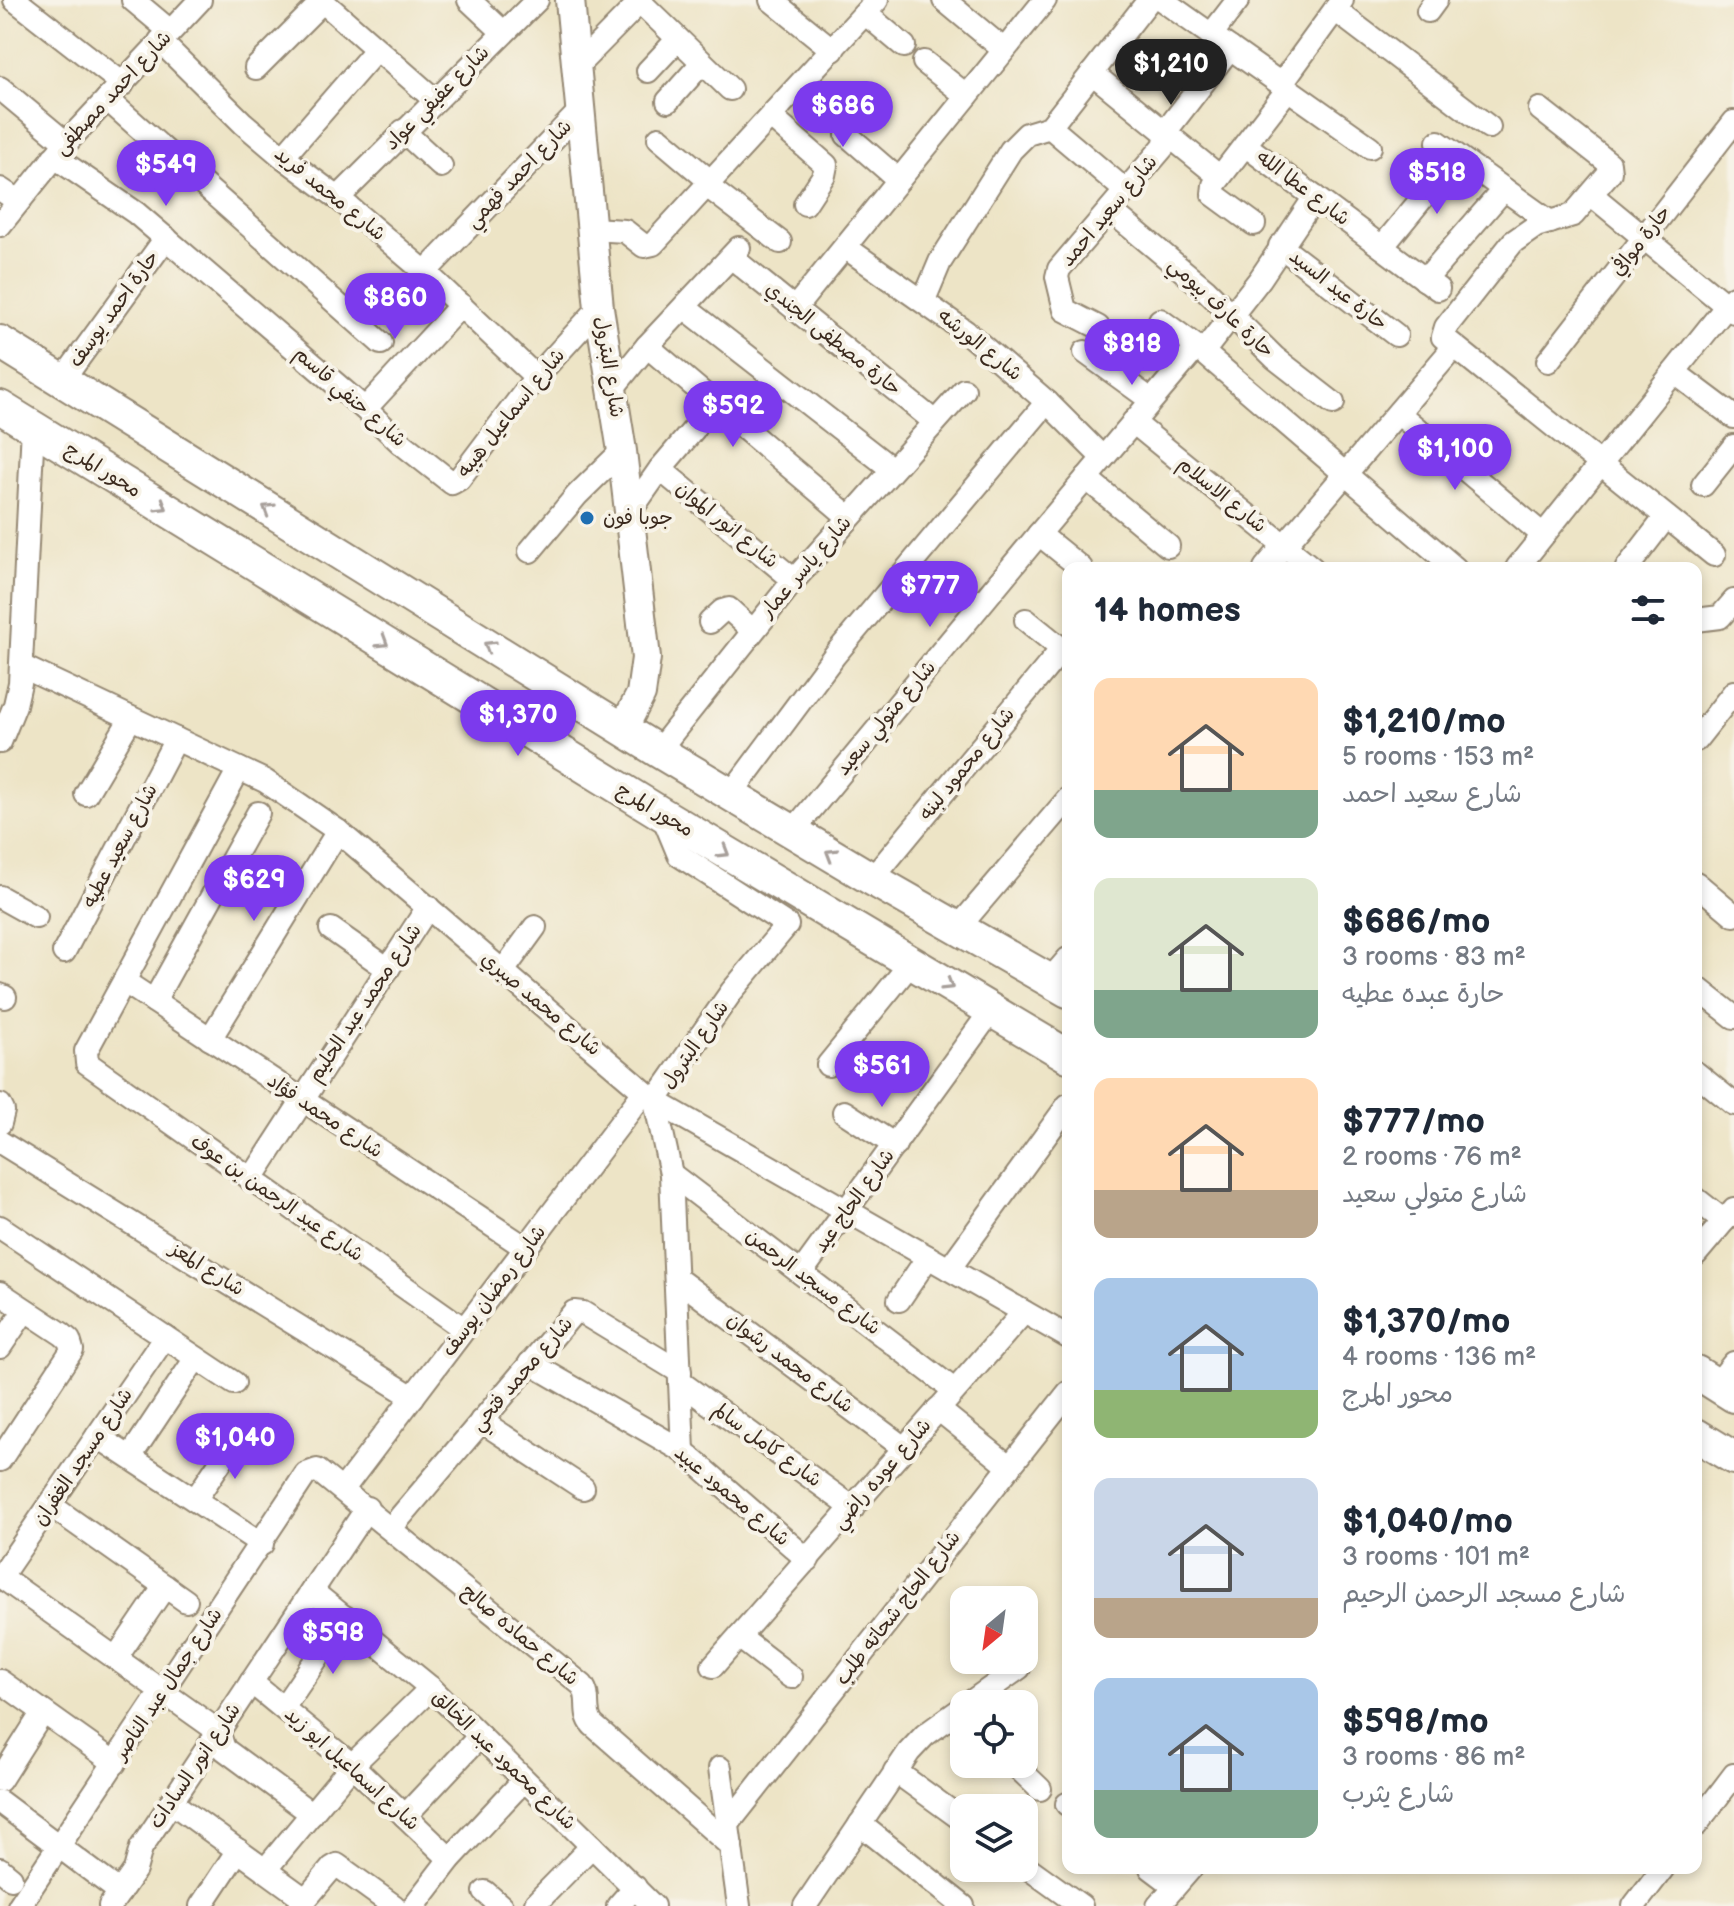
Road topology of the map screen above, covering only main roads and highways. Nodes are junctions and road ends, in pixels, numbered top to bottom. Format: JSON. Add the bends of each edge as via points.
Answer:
{"nodes":[{"id":1,"x":0,"y":342,"type":"edge"},
{"id":2,"x":0,"y":407,"type":"edge"},
{"id":3,"x":1062,"y":977,"type":"edge"},
{"id":4,"x":1062,"y":1052,"type":"edge"},
{"id":5,"x":1702,"y":1439,"type":"edge"},
{"id":6,"x":1734,"y":1458,"type":"edge"}],
"edges":[{"from":3,"to":1,"type":"main road","one_way":true,"via":[[958,928],[872,879]]},
{"from":2,"to":4,"type":"main road","name":"محور المرج","one_way":true},
{"from":5,"to":6,"type":"main road"}]}
